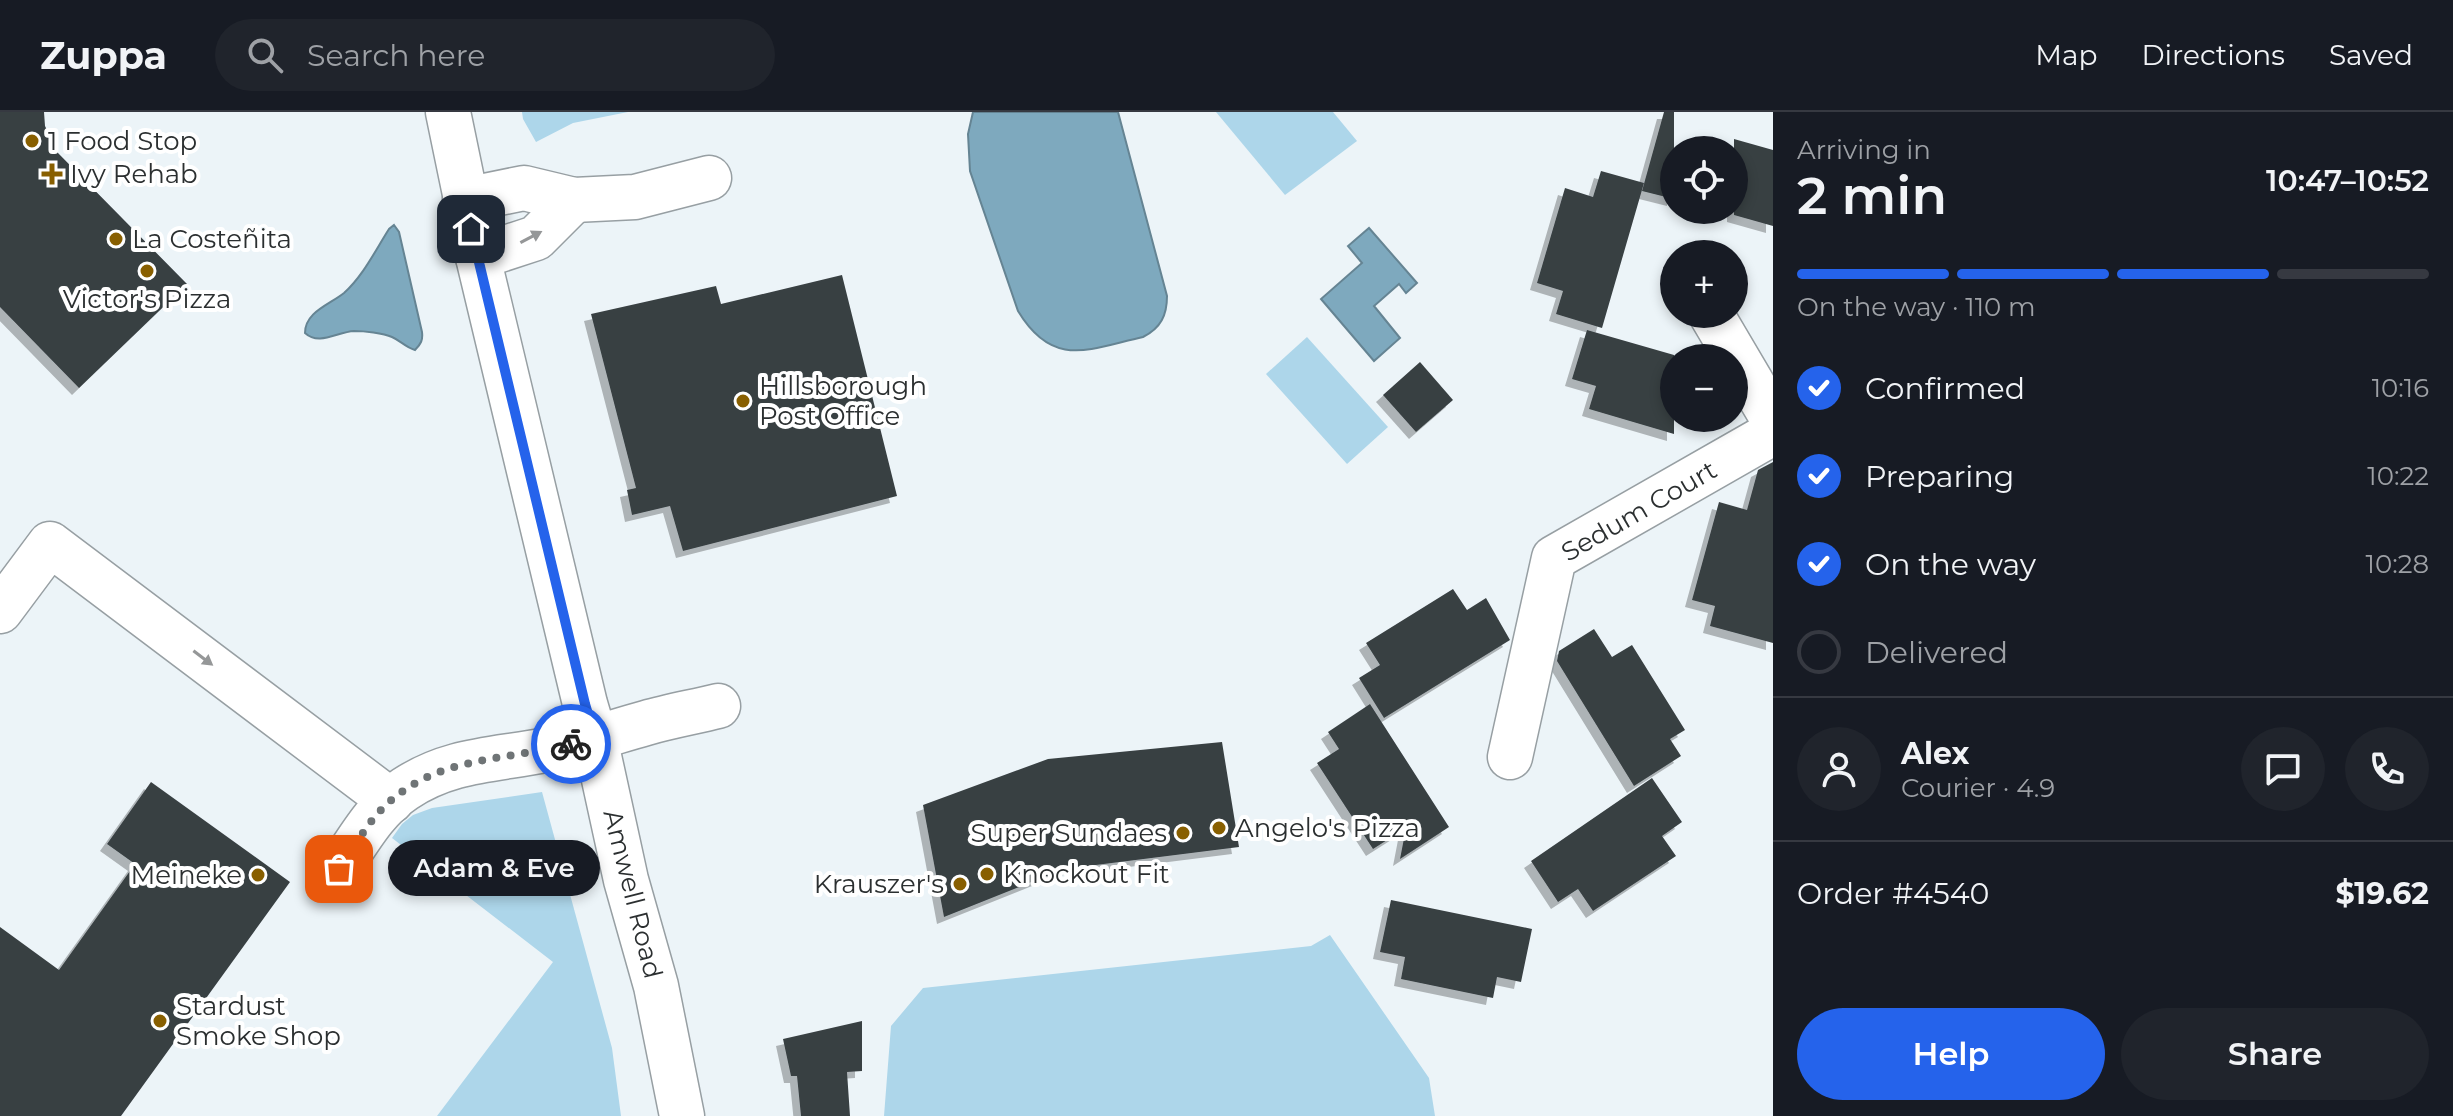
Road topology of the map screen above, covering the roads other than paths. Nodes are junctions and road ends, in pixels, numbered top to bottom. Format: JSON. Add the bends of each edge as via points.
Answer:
{"nodes":[{"id":1,"x":448,"y":112,"type":"edge"},
{"id":2,"x":709,"y":178,"type":"dead end"},
{"id":3,"x":465,"y":200,"type":"junction"},
{"id":4,"x":574,"y":200,"type":"junction"},
{"id":5,"x":478,"y":257,"type":"junction"},
{"id":6,"x":1719,"y":328,"type":"edge"},
{"id":7,"x":1773,"y":419,"type":"edge"},
{"id":8,"x":1773,"y":433,"type":"edge"},
{"id":9,"x":0,"y":611,"type":"edge"},
{"id":10,"x":718,"y":706,"type":"dead end"},
{"id":11,"x":595,"y":738,"type":"junction"},
{"id":12,"x":1510,"y":757,"type":"dead end"},
{"id":13,"x":391,"y":801,"type":"junction"},
{"id":14,"x":339,"y":869,"type":"dead end"},
{"id":15,"x":682,"y":1116,"type":"edge"}],
"edges":[{"from":1,"to":3,"type":"main road","name":"Amwell Road"},
{"from":2,"to":4,"type":"main road","via":[[635,197]]},
{"from":3,"to":4,"type":"main road","via":[[524,188]]},
{"from":3,"to":5,"type":"main road","name":"Amwell Road"},
{"from":5,"to":4,"type":"main road","one_way":true,"via":[[536,238]]},
{"from":5,"to":11,"type":"main road","name":"Amwell Road"},
{"from":6,"to":7,"type":"main road"},
{"from":8,"to":12,"type":"main road","name":"Sedum Court","via":[[1554,558]]},
{"from":9,"to":13,"type":"main road","one_way":true,"via":[[50,544]]},
{"from":10,"to":11,"type":"main road"},
{"from":11,"to":13,"type":"main road","via":[[464,762]]},
{"from":11,"to":15,"type":"main road","name":"Amwell Road"},
{"from":13,"to":14,"type":"main road"}]}
